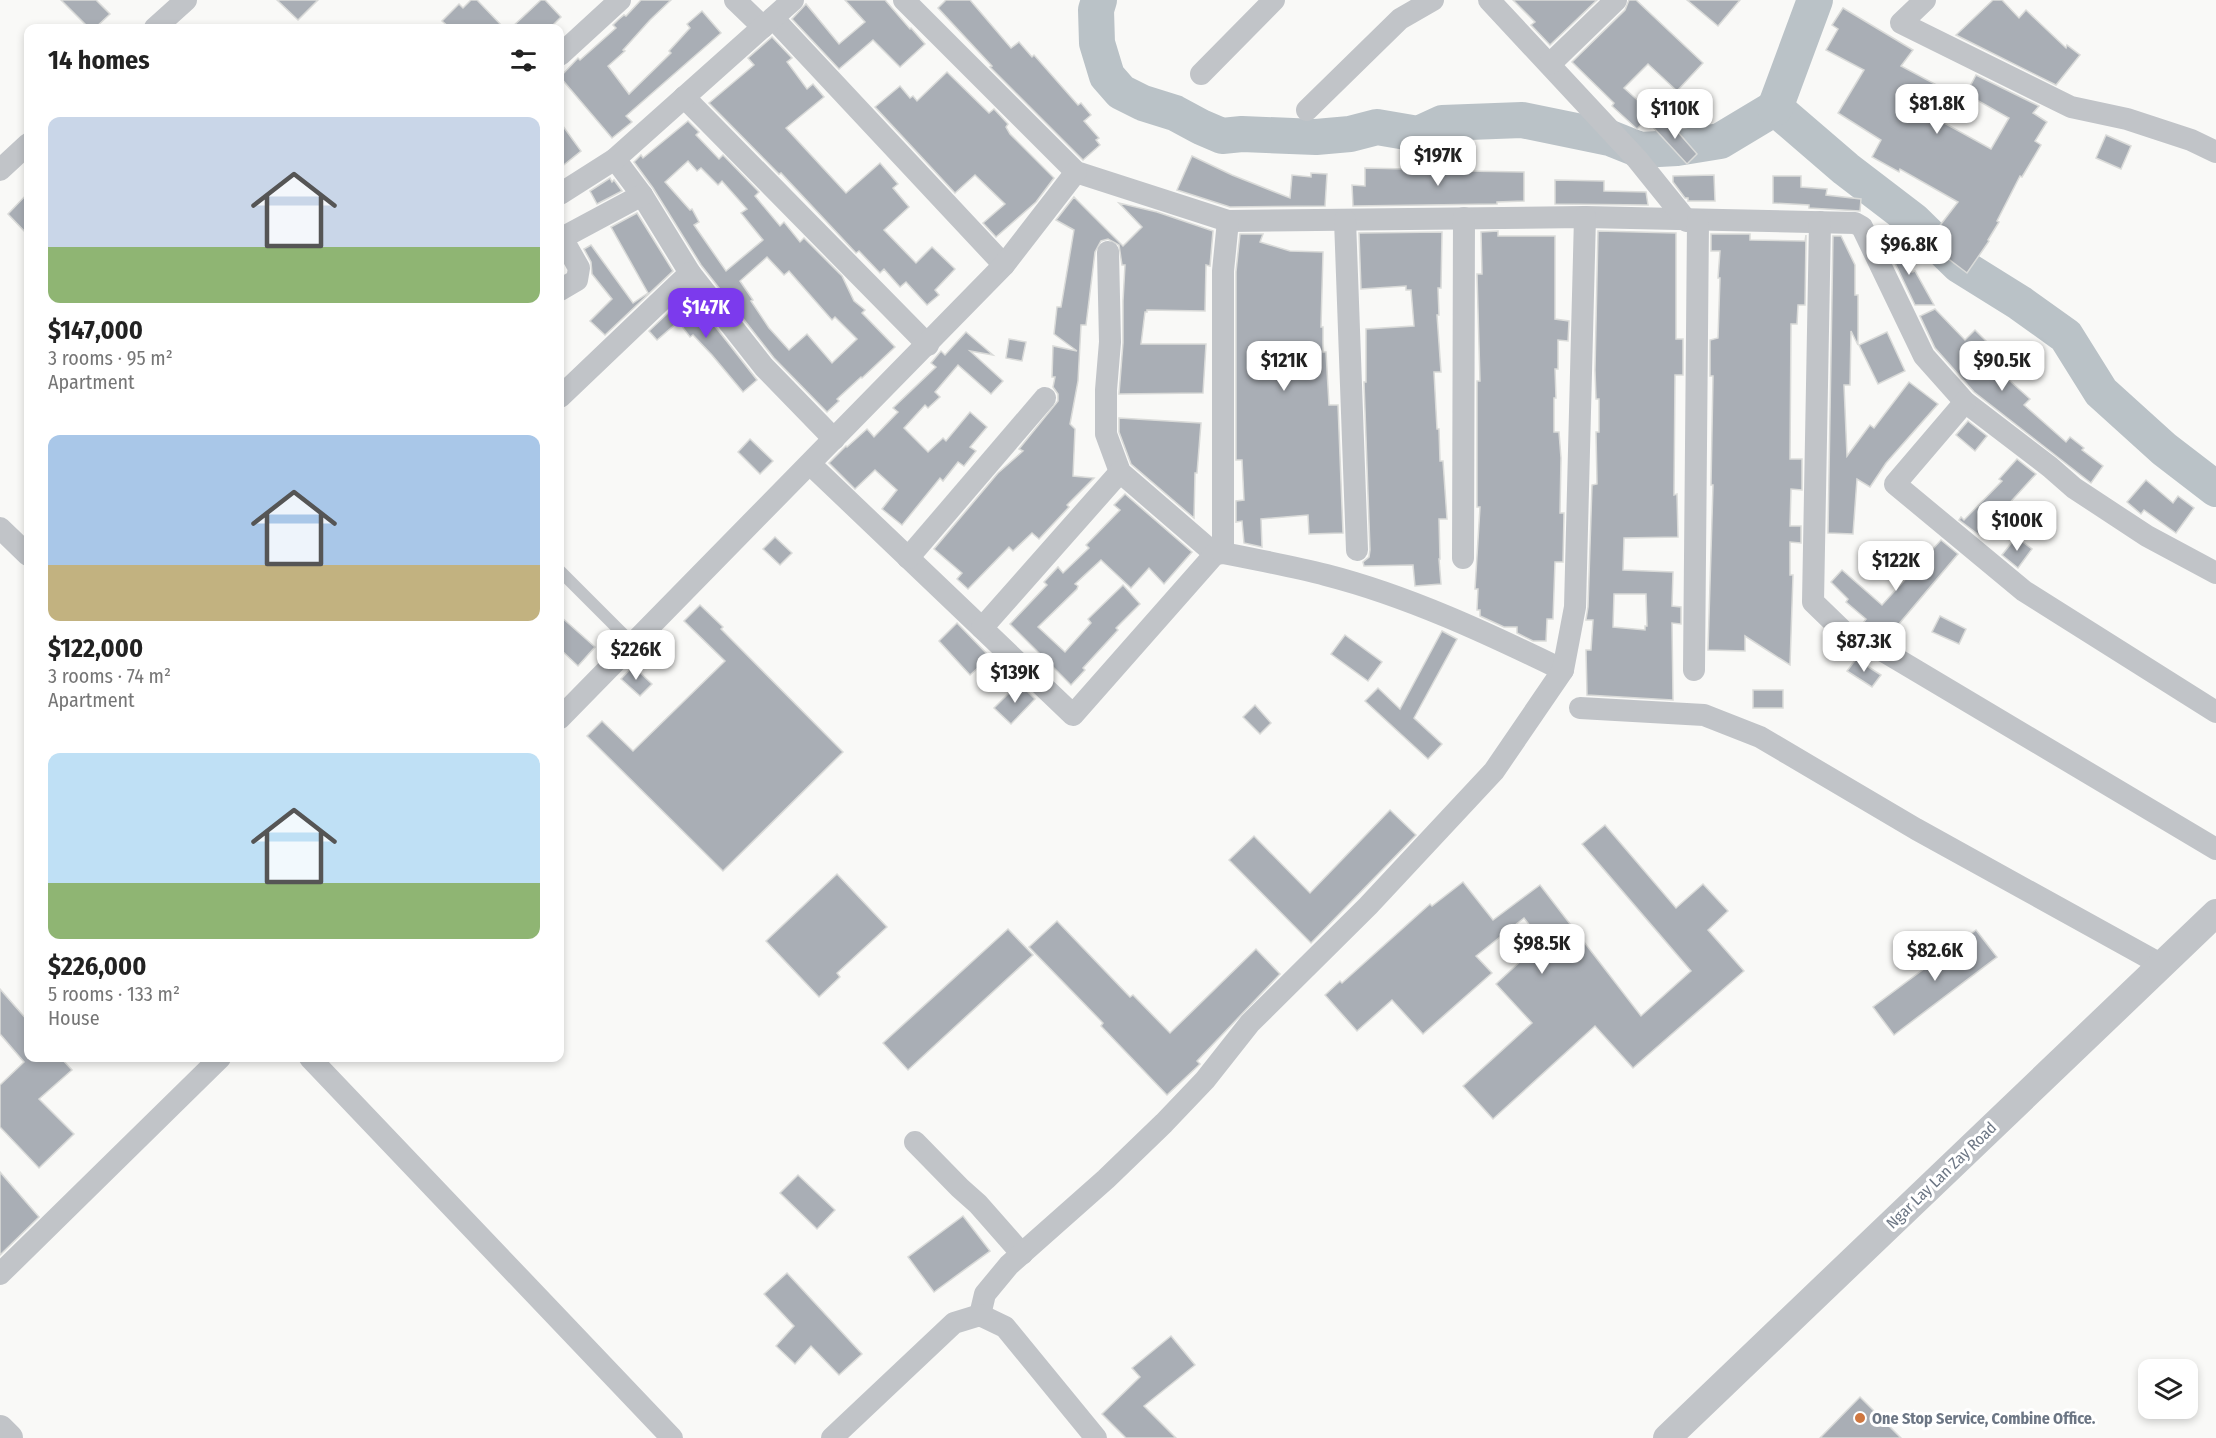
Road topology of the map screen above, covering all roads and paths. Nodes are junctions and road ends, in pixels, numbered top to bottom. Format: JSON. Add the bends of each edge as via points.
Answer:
{"nodes":[{"id":1,"x":186,"y":0,"type":"edge"},
{"id":2,"x":620,"y":0,"type":"edge"},
{"id":3,"x":735,"y":0,"type":"edge"},
{"id":4,"x":793,"y":0,"type":"edge"},
{"id":5,"x":904,"y":0,"type":"edge"},
{"id":6,"x":1274,"y":0,"type":"edge"},
{"id":7,"x":1433,"y":0,"type":"edge"},
{"id":8,"x":1490,"y":0,"type":"edge"},
{"id":9,"x":1616,"y":0,"type":"edge"},
{"id":10,"x":1925,"y":0,"type":"edge"},
{"id":11,"x":768,"y":23,"type":"junction"},
{"id":12,"x":159,"y":24,"type":"edge"},
{"id":13,"x":564,"y":51,"type":"edge"},
{"id":14,"x":1550,"y":64,"type":"junction"},
{"id":15,"x":1201,"y":74,"type":"dead end"},
{"id":16,"x":684,"y":97,"type":"junction"},
{"id":17,"x":1307,"y":110,"type":"dead end"},
{"id":18,"x":24,"y":148,"type":"edge"},
{"id":19,"x":2216,"y":152,"type":"edge"},
{"id":20,"x":615,"y":159,"type":"junction"},
{"id":21,"x":0,"y":170,"type":"edge"},
{"id":22,"x":1076,"y":172,"type":"junction"},
{"id":23,"x":564,"y":191,"type":"edge"},
{"id":24,"x":642,"y":195,"type":"junction"},
{"id":25,"x":1585,"y":217,"type":"junction"},
{"id":26,"x":1464,"y":219,"type":"junction"},
{"id":27,"x":1345,"y":220,"type":"junction"},
{"id":28,"x":1228,"y":221,"type":"junction"},
{"id":29,"x":1692,"y":221,"type":"junction"},
{"id":30,"x":1820,"y":222,"type":"junction"},
{"id":31,"x":564,"y":237,"type":"edge"},
{"id":32,"x":564,"y":244,"type":"edge"},
{"id":33,"x":1108,"y":252,"type":"dead end"},
{"id":34,"x":1004,"y":265,"type":"junction"},
{"id":35,"x":690,"y":273,"type":"junction"},
{"id":36,"x":564,"y":288,"type":"edge"},
{"id":37,"x":928,"y":345,"type":"junction"},
{"id":38,"x":564,"y":393,"type":"edge"},
{"id":39,"x":1045,"y":398,"type":"dead end"},
{"id":40,"x":1965,"y":402,"type":"junction"},
{"id":41,"x":834,"y":439,"type":"junction"},
{"id":42,"x":810,"y":464,"type":"junction"},
{"id":43,"x":1120,"y":472,"type":"junction"},
{"id":44,"x":0,"y":528,"type":"edge"},
{"id":45,"x":1357,"y":550,"type":"dead end"},
{"id":46,"x":24,"y":551,"type":"edge"},
{"id":47,"x":1219,"y":553,"type":"junction"},
{"id":48,"x":908,"y":558,"type":"junction"},
{"id":49,"x":1463,"y":558,"type":"dead end"},
{"id":50,"x":2216,"y":573,"type":"edge"},
{"id":51,"x":564,"y":575,"type":"edge"},
{"id":52,"x":982,"y":628,"type":"junction"},
{"id":53,"x":633,"y":644,"type":"junction"},
{"id":54,"x":1563,"y":670,"type":"junction"},
{"id":55,"x":1694,"y":670,"type":"dead end"},
{"id":56,"x":1580,"y":708,"type":"dead end"},
{"id":57,"x":2216,"y":712,"type":"edge"},
{"id":58,"x":564,"y":714,"type":"edge"},
{"id":59,"x":2216,"y":849,"type":"edge"},
{"id":60,"x":2216,"y":913,"type":"edge"},
{"id":61,"x":2162,"y":964,"type":"junction"},
{"id":62,"x":216,"y":1062,"type":"edge"},
{"id":63,"x":314,"y":1062,"type":"edge"},
{"id":64,"x":915,"y":1142,"type":"dead end"},
{"id":65,"x":1022,"y":1254,"type":"junction"},
{"id":66,"x":0,"y":1274,"type":"edge"},
{"id":67,"x":980,"y":1315,"type":"junction"},
{"id":68,"x":0,"y":1429,"type":"edge"},
{"id":69,"x":9,"y":1438,"type":"edge"},
{"id":70,"x":672,"y":1438,"type":"edge"},
{"id":71,"x":832,"y":1438,"type":"edge"},
{"id":72,"x":1096,"y":1438,"type":"edge"},
{"id":73,"x":1667,"y":1438,"type":"edge"}],
"edges":[{"from":1,"to":12,"type":"street"},
{"from":2,"to":13,"type":"street"},
{"from":3,"to":11,"type":"street"},
{"from":4,"to":11,"type":"street"},
{"from":5,"to":22,"type":"street"},
{"from":6,"to":15,"type":"street"},
{"from":7,"to":17,"type":"street","via":[[1400,19]]},
{"from":8,"to":14,"type":"street"},
{"from":9,"to":14,"type":"street"},
{"from":10,"to":19,"type":"street","via":[[1902,23],[2071,107],[2127,119]]},
{"from":11,"to":16,"type":"street"},
{"from":11,"to":34,"type":"street"},
{"from":14,"to":29,"type":"street"},
{"from":16,"to":20,"type":"street"},
{"from":16,"to":37,"type":"street"},
{"from":18,"to":21,"type":"street"},
{"from":20,"to":23,"type":"street"},
{"from":20,"to":24,"type":"street"},
{"from":22,"to":28,"type":"street"},
{"from":22,"to":34,"type":"street"},
{"from":24,"to":31,"type":"street"},
{"from":24,"to":35,"type":"street"},
{"from":25,"to":26,"type":"street"},
{"from":25,"to":29,"type":"street"},
{"from":25,"to":54,"type":"street","via":[[1575,607]]},
{"from":26,"to":27,"type":"street"},
{"from":26,"to":49,"type":"street"},
{"from":27,"to":28,"type":"street"},
{"from":27,"to":45,"type":"street"},
{"from":28,"to":47,"type":"street","via":[[1223,271]]},
{"from":29,"to":30,"type":"street"},
{"from":29,"to":55,"type":"street"},
{"from":30,"to":40,"type":"street","via":[[1855,223],[1862,227],[1924,356]]},
{"from":30,"to":59,"type":"street","via":[[1814,602],[1844,632],[1885,652]]},
{"from":32,"to":36,"type":"street","via":[[579,268],[577,280]]},
{"from":33,"to":43,"type":"street","via":[[1106,434]]},
{"from":34,"to":37,"type":"street"},
{"from":35,"to":38,"type":"street"},
{"from":35,"to":41,"type":"street","via":[[764,367]]},
{"from":37,"to":41,"type":"street"},
{"from":39,"to":48,"type":"street"},
{"from":40,"to":50,"type":"street","via":[[2074,488],[2147,536]]},
{"from":40,"to":57,"type":"street","via":[[1895,484],[2024,591]]},
{"from":41,"to":42,"type":"street"},
{"from":42,"to":48,"type":"street"},
{"from":42,"to":53,"type":"street"},
{"from":43,"to":47,"type":"street"},
{"from":43,"to":52,"type":"street"},
{"from":44,"to":46,"type":"street"},
{"from":47,"to":52,"type":"street","via":[[1073,715]]},
{"from":47,"to":54,"type":"street","via":[[1327,575],[1414,603]]},
{"from":48,"to":52,"type":"street"},
{"from":51,"to":53,"type":"lane"},
{"from":53,"to":58,"type":"street"},
{"from":54,"to":65,"type":"street","via":[[1494,771],[1368,906],[1250,1023],[1205,1080],[1164,1123]]},
{"from":56,"to":61,"type":"street","via":[[1704,715],[1760,737]]},
{"from":60,"to":61,"type":"street","name":"Ngar Lay Lan Zay Road"},
{"from":61,"to":73,"type":"street","name":"Ngar Lay Lan Zay Road"},
{"from":62,"to":66,"type":"street"},
{"from":63,"to":70,"type":"street"},
{"from":64,"to":65,"type":"street"},
{"from":65,"to":67,"type":"street","via":[[985,1294]]},
{"from":67,"to":71,"type":"street","via":[[954,1323]]},
{"from":67,"to":72,"type":"street","via":[[1005,1327]]},
{"from":68,"to":69,"type":"street"}]}
